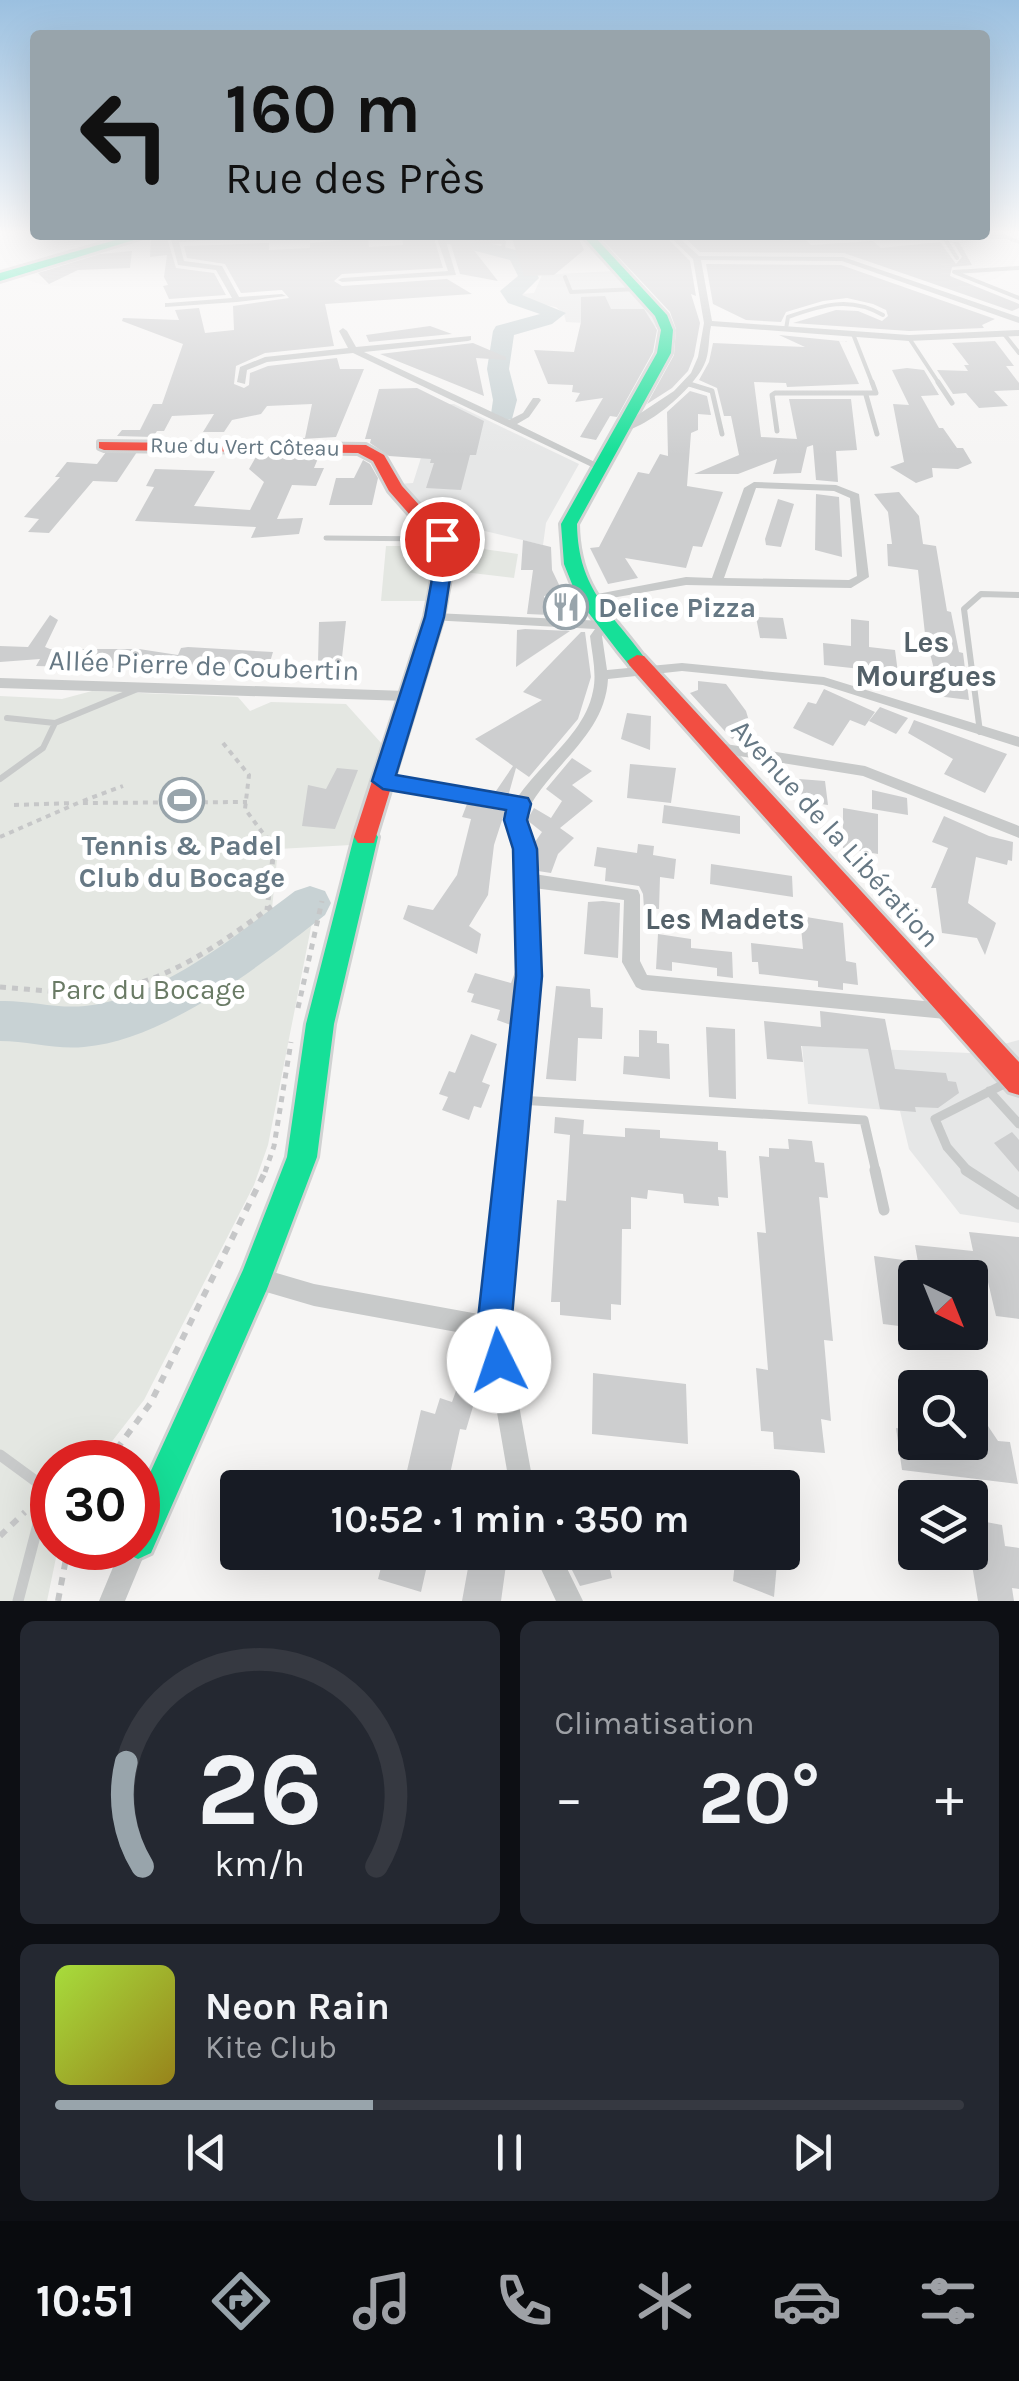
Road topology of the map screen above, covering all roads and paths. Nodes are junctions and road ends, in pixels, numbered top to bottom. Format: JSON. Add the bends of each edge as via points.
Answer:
{"nodes":[{"id":1,"x":652,"y":306,"type":"edge"},
{"id":2,"x":705,"y":306,"type":"edge"},
{"id":3,"x":819,"y":306,"type":"edge"},
{"id":4,"x":867,"y":306,"type":"edge"},
{"id":5,"x":977,"y":306,"type":"edge"},
{"id":6,"x":883,"y":315,"type":"dead end"},
{"id":7,"x":1019,"y":320,"type":"edge"},
{"id":8,"x":708,"y":323,"type":"junction"},
{"id":9,"x":786,"y":328,"type":"junction"},
{"id":10,"x":343,"y":331,"type":"dead end"},
{"id":11,"x":853,"y":334,"type":"junction"},
{"id":12,"x":1004,"y":334,"type":"junction"},
{"id":13,"x":1019,"y":334,"type":"edge"},
{"id":14,"x":468,"y":338,"type":"dead end"},
{"id":15,"x":909,"y":338,"type":"junction"},
{"id":16,"x":353,"y":350,"type":"junction"},
{"id":17,"x":1019,"y":353,"type":"edge"},
{"id":18,"x":242,"y":382,"type":"dead end"},
{"id":19,"x":686,"y":383,"type":"junction"},
{"id":20,"x":866,"y":396,"type":"junction"},
{"id":21,"x":536,"y":400,"type":"dead end"},
{"id":22,"x":952,"y":403,"type":"dead end"},
{"id":23,"x":510,"y":424,"type":"junction"},
{"id":24,"x":622,"y":430,"type":"junction"},
{"id":25,"x":777,"y":430,"type":"dead end"},
{"id":26,"x":722,"y":434,"type":"dead end"},
{"id":27,"x":877,"y":434,"type":"dead end"},
{"id":28,"x":104,"y":445,"type":"dead end"},
{"id":29,"x":600,"y":467,"type":"junction"},
{"id":30,"x":326,"y":538,"type":"dead end"},
{"id":31,"x":442,"y":539,"type":"junction"},
{"id":32,"x":717,"y":580,"type":"junction"},
{"id":33,"x":1019,"y":595,"type":"edge"},
{"id":34,"x":588,"y":600,"type":"junction"},
{"id":35,"x":434,"y":617,"type":"junction"},
{"id":36,"x":605,"y":626,"type":"junction"},
{"id":37,"x":646,"y":669,"type":"junction"},
{"id":38,"x":601,"y":676,"type":"junction"},
{"id":39,"x":0,"y":683,"type":"edge"},
{"id":40,"x":140,"y":688,"type":"junction"},
{"id":41,"x":407,"y":696,"type":"junction"},
{"id":42,"x":7,"y":718,"type":"dead end"},
{"id":43,"x":55,"y":723,"type":"junction"},
{"id":44,"x":980,"y":732,"type":"junction"},
{"id":45,"x":1019,"y":742,"type":"edge"},
{"id":46,"x":223,"y":743,"type":"dead end"},
{"id":47,"x":720,"y":748,"type":"junction"},
{"id":48,"x":0,"y":779,"type":"edge"},
{"id":49,"x":383,"y":781,"type":"junction"},
{"id":50,"x":123,"y":786,"type":"dead end"},
{"id":51,"x":246,"y":802,"type":"junction"},
{"id":52,"x":78,"y":803,"type":"junction"},
{"id":53,"x":520,"y":804,"type":"junction"},
{"id":54,"x":14,"y":805,"type":"dead end"},
{"id":55,"x":1019,"y":832,"type":"edge"},
{"id":56,"x":0,"y":837,"type":"edge"},
{"id":57,"x":527,"y":880,"type":"junction"},
{"id":58,"x":322,"y":901,"type":"dead end"},
{"id":59,"x":0,"y":987,"type":"edge"},
{"id":60,"x":297,"y":1011,"type":"dead end"},
{"id":61,"x":956,"y":1012,"type":"junction"},
{"id":62,"x":294,"y":1028,"type":"dead end"},
{"id":63,"x":1017,"y":1080,"type":"edge"},
{"id":64,"x":990,"y":1091,"type":"junction"},
{"id":65,"x":518,"y":1100,"type":"junction"},
{"id":66,"x":1019,"y":1124,"type":"edge"},
{"id":67,"x":1019,"y":1204,"type":"edge"},
{"id":68,"x":884,"y":1210,"type":"dead end"},
{"id":69,"x":256,"y":1278,"type":"junction"},
{"id":70,"x":494,"y":1328,"type":"junction"},
{"id":71,"x":123,"y":1440,"type":"edge"},
{"id":72,"x":0,"y":1455,"type":"edge"},
{"id":73,"x":519,"y":1470,"type":"edge"},
{"id":74,"x":30,"y":1477,"type":"edge"},
{"id":75,"x":160,"y":1489,"type":"edge"},
{"id":76,"x":30,"y":1560,"type":"edge"},
{"id":77,"x":64,"y":1570,"type":"edge"},
{"id":78,"x":125,"y":1570,"type":"edge"},
{"id":79,"x":554,"y":1570,"type":"edge"},
{"id":80,"x":18,"y":1601,"type":"edge"},
{"id":81,"x":58,"y":1601,"type":"edge"},
{"id":82,"x":112,"y":1601,"type":"edge"},
{"id":83,"x":570,"y":1601,"type":"edge"}],
"edges":[{"from":1,"to":24,"type":"main road","name":"Avenue de la Libération","via":[[667,330],[664,354]]},
{"from":2,"to":8,"type":"street"},
{"from":3,"to":9,"type":"lane","via":[[788,317]]},
{"from":4,"to":6,"type":"lane"},
{"from":5,"to":7,"type":"street"},
{"from":8,"to":9,"type":"street"},
{"from":8,"to":19,"type":"street","via":[[702,358]]},
{"from":9,"to":11,"type":"street"},
{"from":10,"to":16,"type":"street"},
{"from":11,"to":15,"type":"street"},
{"from":11,"to":20,"type":"lane","via":[[877,390]]},
{"from":12,"to":13,"type":"street"},
{"from":12,"to":15,"type":"street"},
{"from":12,"to":17,"type":"lane"},
{"from":14,"to":16,"type":"street"},
{"from":15,"to":22,"type":"lane"},
{"from":16,"to":18,"type":"street","via":[[265,360],[244,369]]},
{"from":16,"to":23,"type":"street"},
{"from":19,"to":24,"type":"street"},
{"from":19,"to":26,"type":"lane","via":[[712,391]]},
{"from":20,"to":25,"type":"lane","via":[[775,393]]},
{"from":20,"to":27,"type":"lane"},
{"from":21,"to":23,"type":"street"},
{"from":23,"to":29,"type":"street"},
{"from":24,"to":29,"type":"main road","name":"Avenue de la Libération"},
{"from":28,"to":31,"type":"main road","name":"Rue du Vert Côteau","via":[[361,448],[379,458],[395,488]]},
{"from":29,"to":34,"type":"main road","name":"Avenue de la Libération","via":[[567,536],[572,573]]},
{"from":30,"to":31,"type":"lane"},
{"from":31,"to":35,"type":"main road"},
{"from":32,"to":32,"type":"street","via":[[749,488],[836,488],[855,496],[863,577],[851,584]]},
{"from":32,"to":34,"type":"street"},
{"from":33,"to":44,"type":"lane","via":[[989,591],[964,609]]},
{"from":34,"to":36,"type":"main road","name":"Avenue de la Libération"},
{"from":35,"to":36,"type":"street"},
{"from":35,"to":41,"type":"main road"},
{"from":36,"to":37,"type":"main road","name":"Avenue de la Libération"},
{"from":36,"to":38,"type":"street","via":[[596,636]]},
{"from":37,"to":38,"type":"street"},
{"from":37,"to":44,"type":"street","via":[[682,666],[824,681]]},
{"from":37,"to":47,"type":"main road","name":"Avenue de la Libération"},
{"from":38,"to":53,"type":"street","via":[[587,724],[538,774]]},
{"from":39,"to":40,"type":"street","name":"Allée Pierre de Coubertin"},
{"from":40,"to":41,"type":"street","name":"Allée Pierre de Coubertin"},
{"from":40,"to":43,"type":"lane"},
{"from":41,"to":49,"type":"main road"},
{"from":42,"to":43,"type":"lane"},
{"from":43,"to":48,"type":"lane","via":[[42,748]]},
{"from":44,"to":45,"type":"street"},
{"from":46,"to":51,"type":"path","via":[[249,775]]},
{"from":47,"to":55,"type":"street","via":[[866,771]]},
{"from":47,"to":61,"type":"main road","name":"Avenue de la Libération"},
{"from":49,"to":53,"type":"street"},
{"from":49,"to":69,"type":"main road","via":[[320,1024],[302,1157]]},
{"from":50,"to":52,"type":"path"},
{"from":51,"to":52,"type":"path"},
{"from":51,"to":59,"type":"path","via":[[274,848],[269,908],[136,986],[91,992]]},
{"from":52,"to":54,"type":"path"},
{"from":52,"to":56,"type":"path"},
{"from":53,"to":57,"type":"street","via":[[515,820]]},
{"from":57,"to":61,"type":"street","via":[[632,895],[632,962],[642,982]]},
{"from":57,"to":65,"type":"street","via":[[529,976]]},
{"from":58,"to":60,"type":"path"},
{"from":61,"to":63,"type":"main road","name":"Avenue de la Libération"},
{"from":62,"to":71,"type":"path","via":[[260,1188],[150,1404]]},
{"from":63,"to":64,"type":"lane"},
{"from":64,"to":66,"type":"lane"},
{"from":64,"to":67,"type":"lane","via":[[935,1119],[940,1139],[982,1187]]},
{"from":65,"to":68,"type":"lane","via":[[864,1120]]},
{"from":65,"to":70,"type":"street"},
{"from":69,"to":70,"type":"street"},
{"from":69,"to":75,"type":"main road"},
{"from":70,"to":73,"type":"street"},
{"from":72,"to":74,"type":"lane"},
{"from":76,"to":80,"type":"lane"},
{"from":77,"to":81,"type":"path"},
{"from":78,"to":82,"type":"street"},
{"from":79,"to":83,"type":"street"}]}
